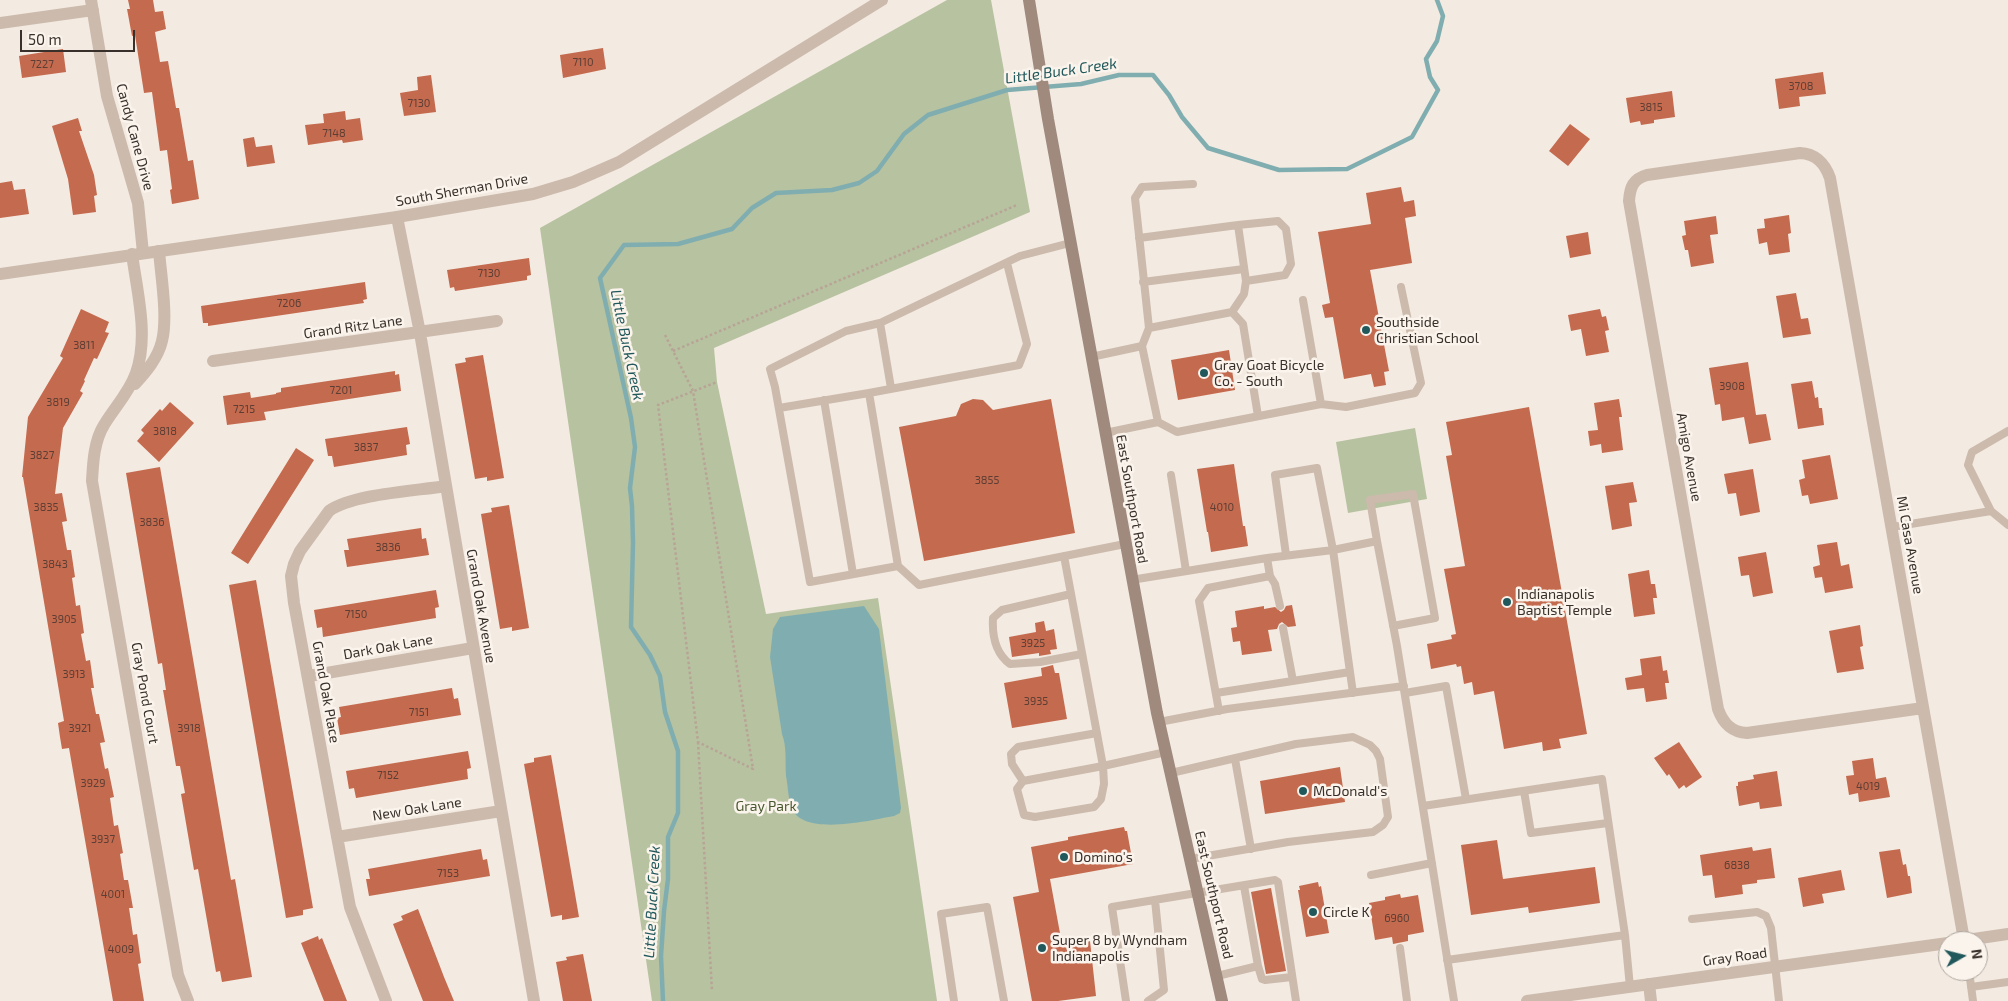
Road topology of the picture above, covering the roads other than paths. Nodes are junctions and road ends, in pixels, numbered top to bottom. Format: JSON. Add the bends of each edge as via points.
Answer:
{"nodes":[{"id":1,"x":882,"y":0,"type":"edge"},
{"id":2,"x":1029,"y":0,"type":"edge"},
{"id":3,"x":92,"y":5,"type":"edge"},
{"id":4,"x":0,"y":23,"type":"edge"},
{"id":5,"x":1818,"y":158,"type":"joint"},
{"id":6,"x":1194,"y":184,"type":"dead end"},
{"id":7,"x":397,"y":217,"type":"junction"},
{"id":8,"x":1238,"y":225,"type":"junction"},
{"id":9,"x":1139,"y":238,"type":"junction"},
{"id":10,"x":1070,"y":243,"type":"junction"},
{"id":11,"x":159,"y":251,"type":"junction"},
{"id":12,"x":138,"y":254,"type":"junction"},
{"id":13,"x":1006,"y":263,"type":"junction"},
{"id":14,"x":1244,"y":269,"type":"junction"},
{"id":15,"x":0,"y":274,"type":"edge"},
{"id":16,"x":1246,"y":281,"type":"junction"},
{"id":17,"x":1144,"y":282,"type":"junction"},
{"id":18,"x":1402,"y":288,"type":"dead end"},
{"id":19,"x":1303,"y":300,"type":"dead end"},
{"id":20,"x":1232,"y":312,"type":"junction"},
{"id":21,"x":497,"y":321,"type":"dead end"},
{"id":22,"x":880,"y":323,"type":"junction"},
{"id":23,"x":1149,"y":328,"type":"junction"},
{"id":24,"x":420,"y":333,"type":"junction"},
{"id":25,"x":1142,"y":346,"type":"junction"},
{"id":26,"x":1091,"y":357,"type":"junction"},
{"id":27,"x":212,"y":361,"type":"dead end"},
{"id":28,"x":891,"y":388,"type":"junction"},
{"id":29,"x":869,"y":392,"type":"junction"},
{"id":30,"x":125,"y":395,"type":"junction"},
{"id":31,"x":824,"y":400,"type":"junction"},
{"id":32,"x":1321,"y":404,"type":"junction"},
{"id":33,"x":779,"y":408,"type":"junction"},
{"id":34,"x":1258,"y":416,"type":"junction"},
{"id":35,"x":1158,"y":422,"type":"junction"},
{"id":36,"x":2008,"y":430,"type":"edge"},
{"id":37,"x":1105,"y":432,"type":"junction"},
{"id":38,"x":1171,"y":475,"type":"dead end"},
{"id":39,"x":446,"y":486,"type":"junction"},
{"id":40,"x":1991,"y":511,"type":"junction"},
{"id":41,"x":2008,"y":525,"type":"edge"},
{"id":42,"x":1892,"y":527,"type":"junction"},
{"id":43,"x":1376,"y":541,"type":"junction"},
{"id":44,"x":1125,"y":544,"type":"junction"},
{"id":45,"x":1333,"y":550,"type":"junction"},
{"id":46,"x":1286,"y":555,"type":"junction"},
{"id":47,"x":1064,"y":556,"type":"junction"},
{"id":48,"x":1267,"y":558,"type":"junction"},
{"id":49,"x":898,"y":566,"type":"junction"},
{"id":50,"x":1186,"y":571,"type":"junction"},
{"id":51,"x":853,"y":574,"type":"junction"},
{"id":52,"x":1270,"y":576,"type":"junction"},
{"id":53,"x":1131,"y":580,"type":"junction"},
{"id":54,"x":1071,"y":594,"type":"junction"},
{"id":55,"x":1280,"y":606,"type":"dead end"},
{"id":56,"x":1393,"y":626,"type":"junction"},
{"id":57,"x":1283,"y":628,"type":"dead end"},
{"id":58,"x":473,"y":648,"type":"junction"},
{"id":59,"x":1082,"y":654,"type":"junction"},
{"id":60,"x":1350,"y":672,"type":"junction"},
{"id":61,"x":309,"y":676,"type":"junction"},
{"id":62,"x":1293,"y":681,"type":"junction"},
{"id":63,"x":1404,"y":689,"type":"junction"},
{"id":64,"x":1216,"y":693,"type":"junction"},
{"id":65,"x":1353,"y":693,"type":"junction"},
{"id":66,"x":1923,"y":708,"type":"junction"},
{"id":67,"x":1219,"y":711,"type":"junction"},
{"id":68,"x":1159,"y":722,"type":"junction"},
{"id":69,"x":1097,"y":733,"type":"junction"},
{"id":70,"x":1166,"y":752,"type":"junction"},
{"id":71,"x":1235,"y":760,"type":"junction"},
{"id":72,"x":1103,"y":766,"type":"junction"},
{"id":73,"x":1171,"y":773,"type":"junction"},
{"id":74,"x":1023,"y":781,"type":"junction"},
{"id":75,"x":1524,"y":791,"type":"junction"},
{"id":76,"x":1466,"y":799,"type":"junction"},
{"id":77,"x":1423,"y":806,"type":"junction"},
{"id":78,"x":501,"y":811,"type":"junction"},
{"id":79,"x":1608,"y":823,"type":"junction"},
{"id":80,"x":337,"y":837,"type":"junction"},
{"id":81,"x":1251,"y":849,"type":"junction"},
{"id":82,"x":1190,"y":859,"type":"junction"},
{"id":83,"x":1432,"y":864,"type":"junction"},
{"id":84,"x":1371,"y":875,"type":"dead end"},
{"id":85,"x":1244,"y":886,"type":"junction"},
{"id":86,"x":1198,"y":893,"type":"junction"},
{"id":87,"x":1155,"y":900,"type":"junction"},
{"id":88,"x":1692,"y":919,"type":"dead end"},
{"id":89,"x":1962,"y":931,"type":"edge"},
{"id":90,"x":2008,"y":934,"type":"edge"},
{"id":91,"x":1625,"y":935,"type":"junction"},
{"id":92,"x":1988,"y":937,"type":"edge"},
{"id":93,"x":1938,"y":944,"type":"edge"},
{"id":94,"x":1400,"y":948,"type":"dead end"},
{"id":95,"x":1447,"y":960,"type":"junction"},
{"id":96,"x":1258,"y":966,"type":"junction"},
{"id":97,"x":1774,"y":967,"type":"junction"},
{"id":98,"x":1217,"y":976,"type":"junction"},
{"id":99,"x":1292,"y":977,"type":"junction"},
{"id":100,"x":1970,"y":981,"type":"edge"},
{"id":101,"x":2008,"y":982,"type":"edge"},
{"id":102,"x":1648,"y":984,"type":"junction"},
{"id":103,"x":1630,"y":987,"type":"junction"},
{"id":104,"x":1971,"y":987,"type":"junction"},
{"id":105,"x":188,"y":1001,"type":"edge"},
{"id":106,"x":386,"y":1001,"type":"edge"},
{"id":107,"x":534,"y":1001,"type":"edge"},
{"id":108,"x":954,"y":1001,"type":"edge"},
{"id":109,"x":1004,"y":1001,"type":"edge"},
{"id":110,"x":1126,"y":1001,"type":"edge"},
{"id":111,"x":1148,"y":1001,"type":"edge"},
{"id":112,"x":1222,"y":1001,"type":"edge"},
{"id":113,"x":1296,"y":1001,"type":"edge"},
{"id":114,"x":1407,"y":1001,"type":"edge"},
{"id":115,"x":1454,"y":1001,"type":"edge"},
{"id":116,"x":1527,"y":1001,"type":"edge"},
{"id":117,"x":1651,"y":1001,"type":"edge"},
{"id":118,"x":1779,"y":1001,"type":"edge"},
{"id":119,"x":1973,"y":1001,"type":"edge"}],
"edges":[{"from":1,"to":7,"type":"street","name":"South Sherman Drive","via":[[599,172],[533,194]]},
{"from":2,"to":10,"type":"main road","name":"East Southport Road"},
{"from":3,"to":4,"type":"street"},
{"from":3,"to":12,"type":"street","name":"Candy Cane Drive","via":[[107,96],[138,203]]},
{"from":5,"to":42,"type":"street","name":"Mi Casa Avenue","via":[[1830,178]]},
{"from":5,"to":66,"type":"street","name":"Amigo Avenue","via":[[1810,154],[1796,154],[1647,175],[1635,181],[1628,201],[1718,709],[1730,728],[1746,733]]},
{"from":6,"to":9,"type":"lane","via":[[1142,187],[1135,198]]},
{"from":7,"to":11,"type":"street","name":"South Sherman Drive"},
{"from":7,"to":24,"type":"street","name":"Grand Oak Avenue"},
{"from":8,"to":9,"type":"lane"},
{"from":8,"to":14,"type":"lane"},
{"from":8,"to":16,"type":"lane","via":[[1278,220],[1286,229],[1291,264],[1285,275]]},
{"from":9,"to":17,"type":"lane"},
{"from":10,"to":13,"type":"lane","via":[[1020,256]]},
{"from":10,"to":26,"type":"main road","name":"East Southport Road"},
{"from":11,"to":12,"type":"street","name":"South Sherman Drive"},
{"from":11,"to":30,"type":"street","name":"Gray Pond Court","via":[[164,312],[162,342],[152,364]]},
{"from":12,"to":15,"type":"street","name":"South Sherman Drive"},
{"from":12,"to":30,"type":"street","name":"Gray Pond Court","via":[[141,346],[136,372]]},
{"from":13,"to":22,"type":"lane"},
{"from":13,"to":28,"type":"lane","via":[[1027,344],[1019,365]]},
{"from":14,"to":16,"type":"lane"},
{"from":14,"to":17,"type":"lane"},
{"from":16,"to":20,"type":"lane","via":[[1244,294]]},
{"from":17,"to":23,"type":"lane"},
{"from":18,"to":32,"type":"lane","via":[[1421,383],[1415,393],[1346,407]]},
{"from":19,"to":32,"type":"lane"},
{"from":20,"to":23,"type":"lane"},
{"from":20,"to":34,"type":"lane","via":[[1243,324]]},
{"from":21,"to":24,"type":"street","name":"Grand Ritz Lane"},
{"from":22,"to":28,"type":"lane"},
{"from":22,"to":33,"type":"lane","via":[[846,331],[770,369]]},
{"from":23,"to":25,"type":"lane"},
{"from":24,"to":27,"type":"street","name":"Grand Ritz Lane"},
{"from":24,"to":39,"type":"street","name":"Grand Oak Avenue"},
{"from":25,"to":26,"type":"lane"},
{"from":25,"to":35,"type":"lane"},
{"from":26,"to":37,"type":"main road","name":"East Southport Road"},
{"from":28,"to":29,"type":"lane"},
{"from":29,"to":31,"type":"lane"},
{"from":29,"to":49,"type":"lane"},
{"from":30,"to":105,"type":"street","name":"Gray Pond Court","via":[[102,427],[94,456],[92,481],[178,975]]},
{"from":31,"to":33,"type":"lane"},
{"from":31,"to":51,"type":"lane"},
{"from":32,"to":34,"type":"lane"},
{"from":33,"to":51,"type":"lane","via":[[810,582]]},
{"from":34,"to":35,"type":"lane","via":[[1177,432]]},
{"from":35,"to":37,"type":"lane"},
{"from":36,"to":40,"type":"lane","via":[[1972,452],[1968,465]]},
{"from":37,"to":44,"type":"main road","name":"East Southport Road"},
{"from":38,"to":50,"type":"lane"},
{"from":39,"to":58,"type":"street","name":"Grand Oak Avenue"},
{"from":39,"to":61,"type":"street","name":"Grand Oak Place","via":[[343,503],[329,511],[315,529],[300,551],[291,576]]},
{"from":40,"to":41,"type":"lane"},
{"from":40,"to":42,"type":"lane"},
{"from":42,"to":66,"type":"street","name":"Mi Casa Avenue"},
{"from":43,"to":45,"type":"lane"},
{"from":43,"to":56,"type":"lane"},
{"from":43,"to":56,"type":"lane","via":[[1370,500],[1413,494],[1435,618]]},
{"from":44,"to":47,"type":"lane"},
{"from":44,"to":53,"type":"main road","name":"East Southport Road"},
{"from":45,"to":46,"type":"lane"},
{"from":45,"to":46,"type":"lane","via":[[1317,468],[1275,475]]},
{"from":45,"to":60,"type":"lane"},
{"from":46,"to":48,"type":"lane"},
{"from":47,"to":49,"type":"lane","via":[[919,585]]},
{"from":47,"to":54,"type":"lane"},
{"from":48,"to":50,"type":"lane"},
{"from":48,"to":52,"type":"lane"},
{"from":49,"to":51,"type":"lane"},
{"from":50,"to":53,"type":"lane"},
{"from":52,"to":55,"type":"lane"},
{"from":52,"to":64,"type":"lane","via":[[1208,588],[1199,601]]},
{"from":53,"to":68,"type":"main road","name":"East Southport Road"},
{"from":54,"to":59,"type":"lane"},
{"from":54,"to":59,"type":"lane","via":[[1002,610],[993,618],[992,630],[1002,658],[1010,664]]},
{"from":56,"to":63,"type":"lane"},
{"from":57,"to":62,"type":"lane"},
{"from":58,"to":61,"type":"street","name":"Dark Oak Lane"},
{"from":58,"to":78,"type":"street","name":"Grand Oak Avenue"},
{"from":59,"to":69,"type":"lane"},
{"from":60,"to":62,"type":"lane"},
{"from":60,"to":65,"type":"lane"},
{"from":61,"to":80,"type":"street","name":"Grand Oak Place"},
{"from":62,"to":64,"type":"lane"},
{"from":63,"to":65,"type":"lane"},
{"from":63,"to":76,"type":"lane","via":[[1446,686]]},
{"from":63,"to":77,"type":"lane"},
{"from":64,"to":67,"type":"lane"},
{"from":65,"to":67,"type":"lane"},
{"from":66,"to":89,"type":"street","name":"Mi Casa Avenue"},
{"from":67,"to":68,"type":"lane"},
{"from":68,"to":70,"type":"main road","name":"East Southport Road"},
{"from":69,"to":72,"type":"lane"},
{"from":69,"to":74,"type":"lane","via":[[1018,747],[1011,754],[1012,764]]},
{"from":70,"to":72,"type":"lane"},
{"from":70,"to":73,"type":"main road","name":"East Southport Road"},
{"from":71,"to":73,"type":"lane"},
{"from":71,"to":81,"type":"lane"},
{"from":71,"to":81,"type":"lane","via":[[1296,744],[1353,738],[1370,745],[1380,759],[1388,816],[1383,825],[1373,832]]},
{"from":72,"to":74,"type":"lane"},
{"from":72,"to":74,"type":"lane","via":[[1101,799],[1094,807],[1035,817],[1024,815],[1017,789]]},
{"from":73,"to":82,"type":"main road","name":"East Southport Road"},
{"from":75,"to":76,"type":"lane"},
{"from":75,"to":79,"type":"lane","via":[[1531,833]]},
{"from":75,"to":79,"type":"lane","via":[[1602,779]]},
{"from":76,"to":77,"type":"lane"},
{"from":77,"to":83,"type":"lane"},
{"from":78,"to":80,"type":"street","name":"New Oak Lane"},
{"from":78,"to":107,"type":"street","name":"Grand Oak Avenue"},
{"from":79,"to":91,"type":"lane"},
{"from":80,"to":106,"type":"street","name":"Grand Oak Place","via":[[350,907]]},
{"from":81,"to":82,"type":"lane"},
{"from":82,"to":86,"type":"main road","name":"East Southport Road"},
{"from":83,"to":84,"type":"lane"},
{"from":83,"to":95,"type":"lane"},
{"from":85,"to":86,"type":"lane"},
{"from":85,"to":96,"type":"lane"},
{"from":85,"to":99,"type":"lane","via":[[1278,882]]},
{"from":86,"to":87,"type":"lane"},
{"from":86,"to":98,"type":"main road","name":"East Southport Road"},
{"from":87,"to":110,"type":"lane","via":[[1112,907]]},
{"from":87,"to":111,"type":"lane","via":[[1164,990]]},
{"from":88,"to":97,"type":"lane","via":[[1757,912],[1766,916],[1771,928]]},
{"from":90,"to":92,"type":"street"},
{"from":91,"to":95,"type":"lane"},
{"from":91,"to":103,"type":"lane"},
{"from":93,"to":97,"type":"street","name":"Gray Road"},
{"from":94,"to":114,"type":"lane"},
{"from":95,"to":115,"type":"lane"},
{"from":96,"to":98,"type":"lane"},
{"from":96,"to":99,"type":"lane","via":[[1265,980]]},
{"from":97,"to":102,"type":"street","name":"Gray Road"},
{"from":97,"to":118,"type":"lane"},
{"from":98,"to":112,"type":"main road","name":"East Southport Road"},
{"from":99,"to":113,"type":"lane"},
{"from":100,"to":104,"type":"lane"},
{"from":101,"to":104,"type":"lane"},
{"from":102,"to":103,"type":"street","name":"Gray Road"},
{"from":102,"to":117,"type":"street"},
{"from":103,"to":116,"type":"street","name":"Gray Road"},
{"from":104,"to":119,"type":"lane"},
{"from":108,"to":109,"type":"lane","via":[[941,914],[987,907]]}]}
